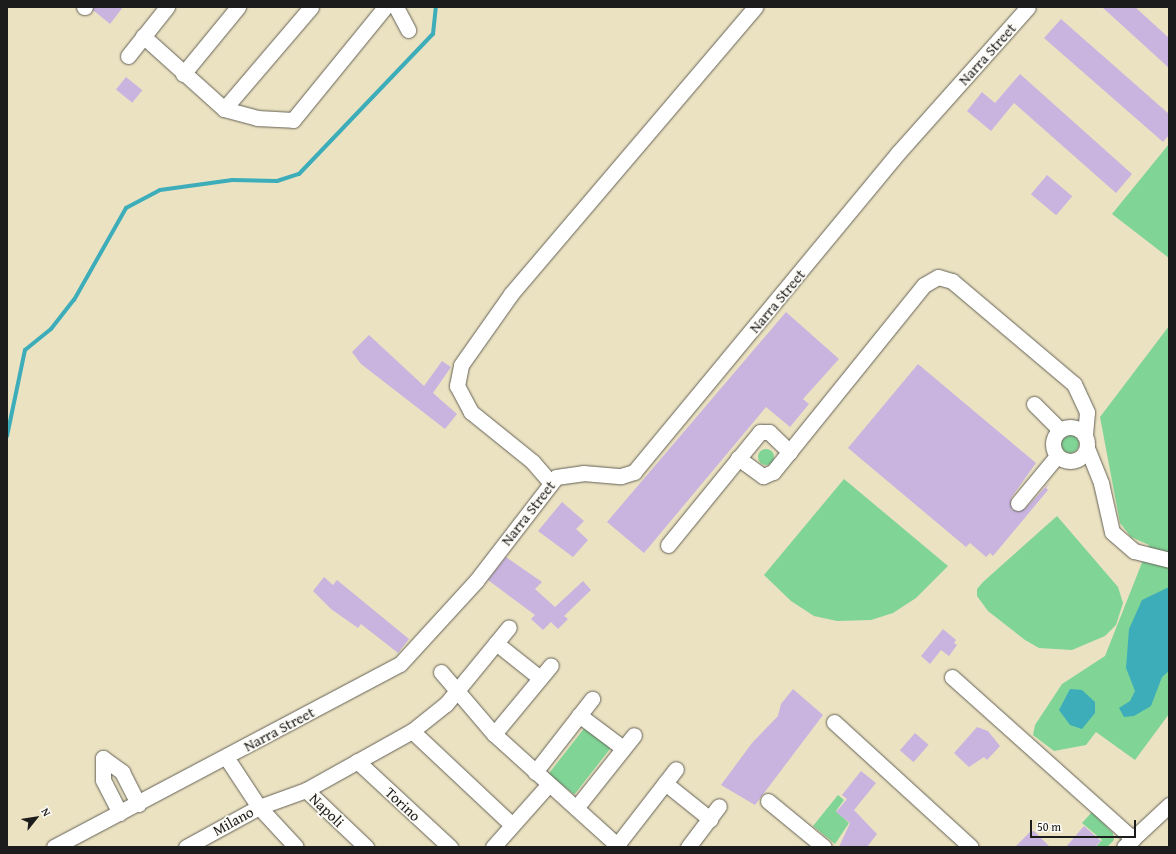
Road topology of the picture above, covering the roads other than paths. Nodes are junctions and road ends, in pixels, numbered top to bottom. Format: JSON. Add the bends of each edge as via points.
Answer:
{"nodes":[{"id":1,"x":166,"y":7,"type":"edge"},
{"id":2,"x":238,"y":7,"type":"edge"},
{"id":3,"x":312,"y":7,"type":"edge"},
{"id":4,"x":385,"y":7,"type":"edge"},
{"id":5,"x":396,"y":7,"type":"edge"},
{"id":6,"x":755,"y":7,"type":"edge"},
{"id":7,"x":1028,"y":7,"type":"edge"},
{"id":8,"x":408,"y":30,"type":"dead end"},
{"id":9,"x":143,"y":36,"type":"junction"},
{"id":10,"x":128,"y":56,"type":"dead end"},
{"id":11,"x":183,"y":74,"type":"junction"},
{"id":12,"x":224,"y":109,"type":"junction"},
{"id":13,"x":1034,"y":404,"type":"dead end"},
{"id":14,"x":1060,"y":430,"type":"junction"},
{"id":15,"x":1086,"y":442,"type":"junction"},
{"id":16,"x":790,"y":452,"type":"junction"},
{"id":17,"x":1057,"y":456,"type":"junction"},
{"id":18,"x":738,"y":458,"type":"junction"},
{"id":19,"x":551,"y":484,"type":"junction"},
{"id":20,"x":1018,"y":503,"type":"dead end"},
{"id":21,"x":668,"y":545,"type":"dead end"},
{"id":22,"x":1169,"y":560,"type":"edge"},
{"id":23,"x":509,"y":627,"type":"dead end"},
{"id":24,"x":496,"y":643,"type":"junction"},
{"id":25,"x":551,"y":665,"type":"dead end"},
{"id":26,"x":441,"y":672,"type":"dead end"},
{"id":27,"x":952,"y":677,"type":"dead end"},
{"id":28,"x":540,"y":678,"type":"junction"},
{"id":29,"x":458,"y":689,"type":"junction"},
{"id":30,"x":592,"y":699,"type":"dead end"},
{"id":31,"x":579,"y":715,"type":"junction"},
{"id":32,"x":834,"y":722,"type":"dead end"},
{"id":33,"x":412,"y":731,"type":"junction"},
{"id":34,"x":494,"y":734,"type":"junction"},
{"id":35,"x":634,"y":735,"type":"dead end"},
{"id":36,"x":623,"y":748,"type":"junction"},
{"id":37,"x":226,"y":757,"type":"junction"},
{"id":38,"x":357,"y":761,"type":"junction"},
{"id":39,"x":676,"y":769,"type":"dead end"},
{"id":40,"x":535,"y":772,"type":"junction"},
{"id":41,"x":665,"y":783,"type":"junction"},
{"id":42,"x":549,"y":784,"type":"junction"},
{"id":43,"x":306,"y":790,"type":"junction"},
{"id":44,"x":768,"y":801,"type":"dead end"},
{"id":45,"x":138,"y":804,"type":"junction"},
{"id":46,"x":1169,"y":805,"type":"edge"},
{"id":47,"x":720,"y":806,"type":"dead end"},
{"id":48,"x":259,"y":807,"type":"junction"},
{"id":49,"x":576,"y":808,"type":"junction"},
{"id":50,"x":120,"y":813,"type":"junction"},
{"id":51,"x":710,"y":819,"type":"junction"},
{"id":52,"x":512,"y":825,"type":"junction"},
{"id":53,"x":207,"y":842,"type":"edge"},
{"id":54,"x":1128,"y":843,"type":"edge"},
{"id":55,"x":618,"y":846,"type":"edge"},
{"id":56,"x":54,"y":847,"type":"edge"},
{"id":57,"x":186,"y":847,"type":"edge"},
{"id":58,"x":296,"y":847,"type":"edge"},
{"id":59,"x":366,"y":847,"type":"edge"},
{"id":60,"x":450,"y":847,"type":"edge"},
{"id":61,"x":493,"y":847,"type":"edge"},
{"id":62,"x":688,"y":847,"type":"edge"},
{"id":63,"x":824,"y":847,"type":"edge"},
{"id":64,"x":971,"y":847,"type":"edge"}],
"edges":[{"from":1,"to":9,"type":"street"},
{"from":2,"to":11,"type":"street"},
{"from":3,"to":12,"type":"street"},
{"from":4,"to":12,"type":"street","via":[[293,120],[257,118]]},
{"from":5,"to":8,"type":"street"},
{"from":6,"to":19,"type":"street","via":[[523,278],[461,365],[457,386],[471,412],[533,462]]},
{"from":7,"to":19,"type":"street","name":"Narra Street","via":[[898,153],[634,472],[621,476],[583,473],[556,476]]},
{"from":9,"to":10,"type":"street"},
{"from":9,"to":11,"type":"street"},
{"from":11,"to":12,"type":"street"},
{"from":13,"to":14,"type":"street"},
{"from":14,"to":15,"type":"street","via":[[1075,427]]},
{"from":14,"to":17,"type":"street","via":[[1052,442]]},
{"from":15,"to":16,"type":"street","via":[[1087,412],[1074,384],[952,282],[938,277],[924,285]]},
{"from":15,"to":17,"type":"street","via":[[1073,461]]},
{"from":15,"to":22,"type":"street","via":[[1101,483],[1112,532],[1134,551]]},
{"from":16,"to":18,"type":"street","via":[[773,472],[763,476]]},
{"from":16,"to":18,"type":"street","via":[[764,431]]},
{"from":17,"to":20,"type":"street"},
{"from":18,"to":21,"type":"street"},
{"from":19,"to":37,"type":"street","name":"Narra Street","via":[[476,581],[400,664]]},
{"from":23,"to":24,"type":"street","name":"Milano"},
{"from":24,"to":28,"type":"street"},
{"from":24,"to":29,"type":"street","name":"Milano"},
{"from":25,"to":28,"type":"street"},
{"from":26,"to":29,"type":"street"},
{"from":27,"to":54,"type":"street"},
{"from":28,"to":34,"type":"street"},
{"from":29,"to":33,"type":"street","name":"Milano","via":[[446,704]]},
{"from":29,"to":34,"type":"street"},
{"from":30,"to":31,"type":"street"},
{"from":31,"to":36,"type":"street"},
{"from":31,"to":40,"type":"street"},
{"from":32,"to":64,"type":"street"},
{"from":33,"to":38,"type":"street","name":"Milano"},
{"from":33,"to":52,"type":"street"},
{"from":34,"to":40,"type":"street"},
{"from":35,"to":36,"type":"street"},
{"from":36,"to":49,"type":"street"},
{"from":37,"to":45,"type":"street","name":"Narra Street"},
{"from":37,"to":48,"type":"street"},
{"from":38,"to":43,"type":"street","name":"Milano"},
{"from":38,"to":60,"type":"street","name":"Torino"},
{"from":39,"to":41,"type":"street"},
{"from":40,"to":42,"type":"street"},
{"from":41,"to":51,"type":"street"},
{"from":41,"to":55,"type":"street"},
{"from":42,"to":49,"type":"street"},
{"from":42,"to":52,"type":"street"},
{"from":43,"to":48,"type":"street","name":"Milano"},
{"from":43,"to":59,"type":"street","name":"Napoli"},
{"from":44,"to":63,"type":"street"},
{"from":45,"to":50,"type":"street","name":"Narra Street"},
{"from":45,"to":50,"type":"street","via":[[122,772],[103,758],[103,780]]},
{"from":46,"to":54,"type":"street"},
{"from":47,"to":51,"type":"street"},
{"from":48,"to":53,"type":"street","name":"Milano"},
{"from":48,"to":58,"type":"street"},
{"from":49,"to":55,"type":"street"},
{"from":50,"to":56,"type":"street","name":"Narra Street"},
{"from":51,"to":62,"type":"street"},
{"from":52,"to":61,"type":"street"},
{"from":53,"to":57,"type":"street","name":"Milano"}]}
